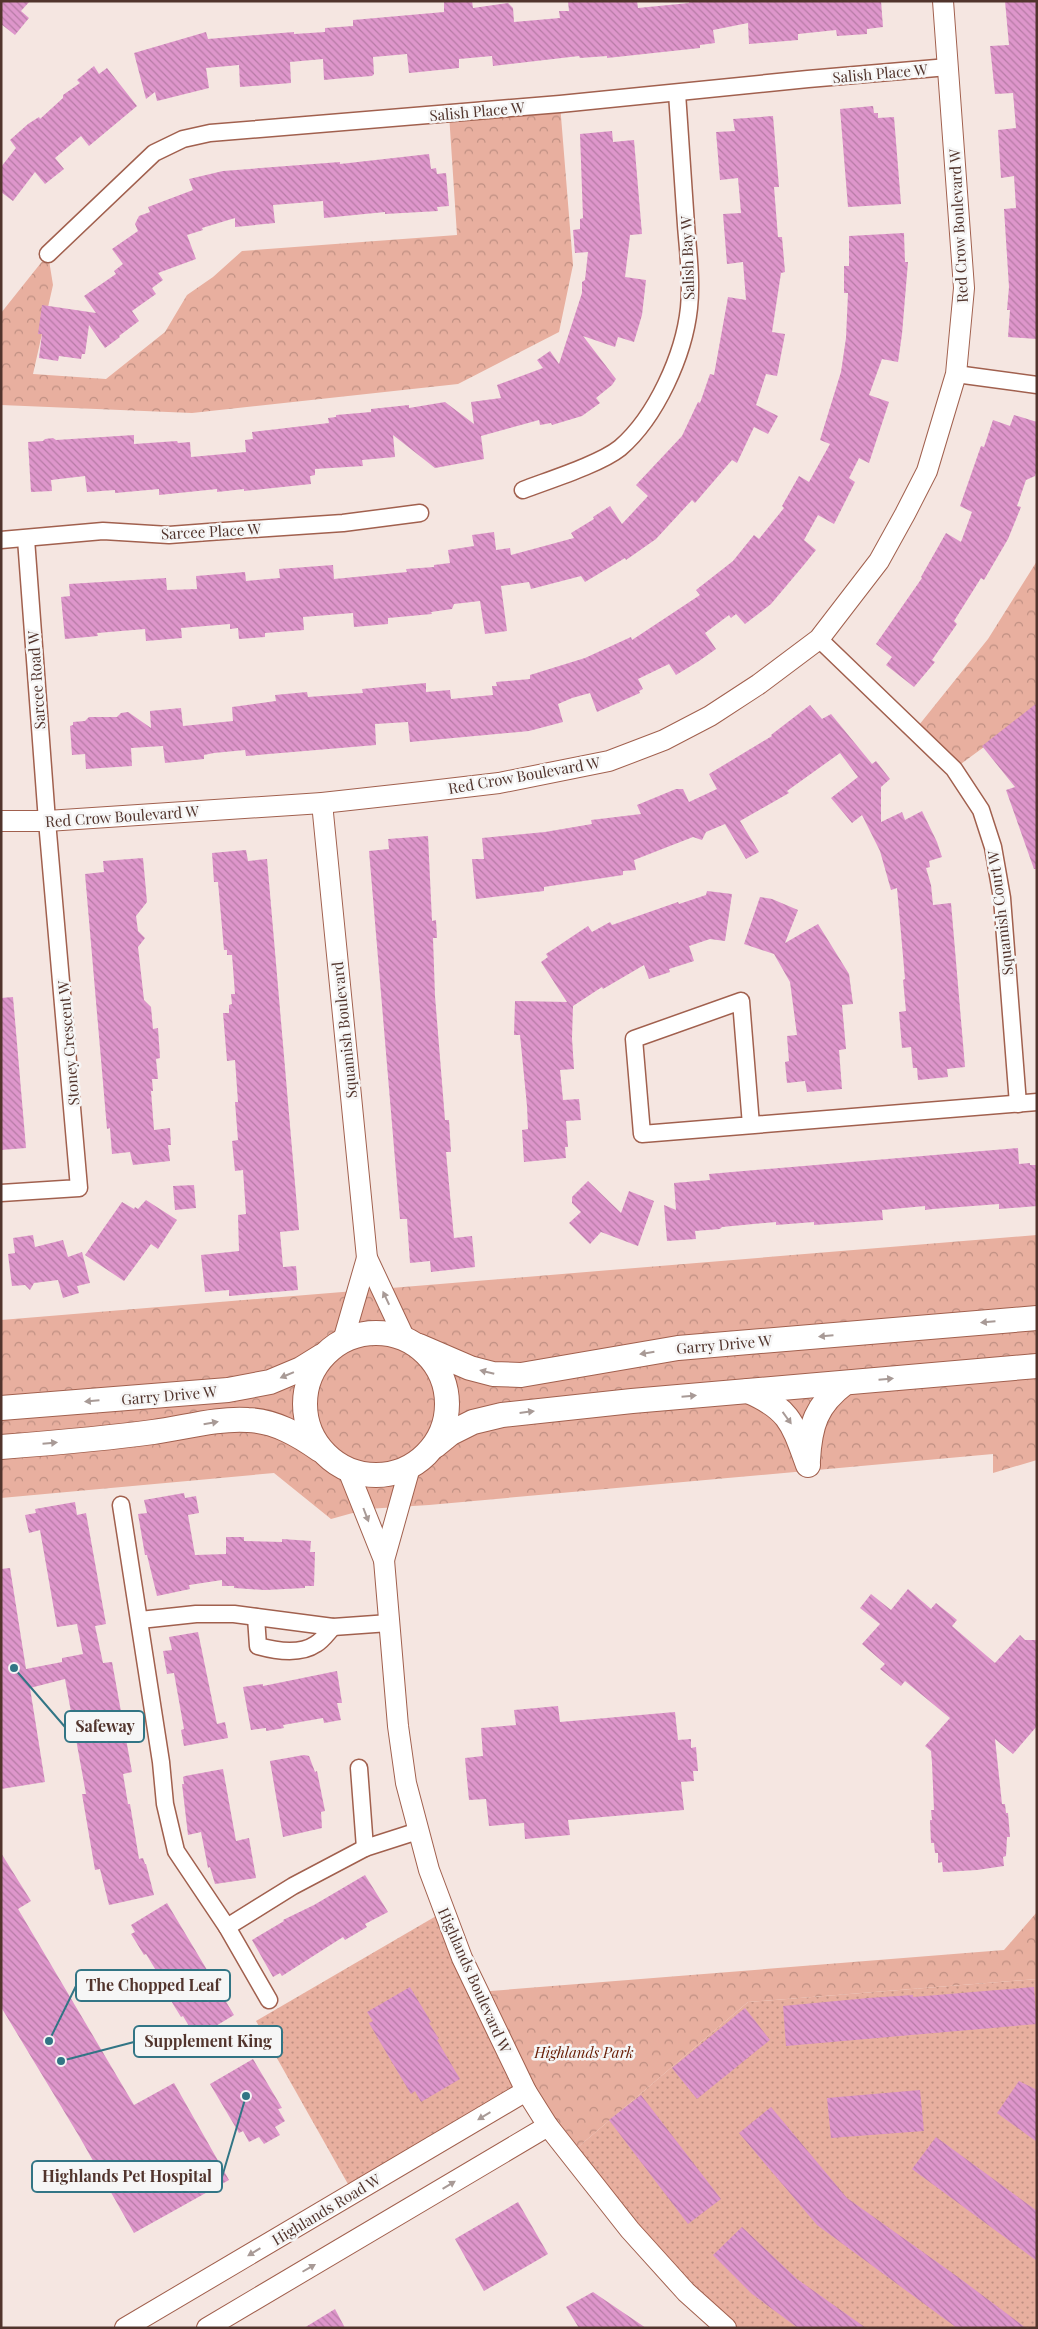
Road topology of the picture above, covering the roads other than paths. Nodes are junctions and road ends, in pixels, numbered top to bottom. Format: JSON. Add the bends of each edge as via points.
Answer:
{"nodes":[{"id":1,"x":943,"y":1,"type":"edge"},
{"id":2,"x":948,"y":67,"type":"junction"},
{"id":3,"x":676,"y":93,"type":"junction"},
{"id":4,"x":48,"y":254,"type":"dead end"},
{"id":5,"x":956,"y":374,"type":"junction"},
{"id":6,"x":1037,"y":385,"type":"edge"},
{"id":7,"x":523,"y":490,"type":"dead end"},
{"id":8,"x":420,"y":513,"type":"dead end"},
{"id":9,"x":26,"y":539,"type":"junction"},
{"id":10,"x":1,"y":540,"type":"edge"},
{"id":11,"x":819,"y":638,"type":"junction"},
{"id":12,"x":322,"y":803,"type":"junction"},
{"id":13,"x":1,"y":821,"type":"edge"},
{"id":14,"x":47,"y":821,"type":"junction"},
{"id":15,"x":1037,"y":1102,"type":"edge"},
{"id":16,"x":1018,"y":1104,"type":"junction"},
{"id":17,"x":751,"y":1124,"type":"junction"},
{"id":18,"x":1,"y":1193,"type":"edge"},
{"id":19,"x":367,"y":1258,"type":"junction"},
{"id":20,"x":1037,"y":1318,"type":"edge"},
{"id":21,"x":412,"y":1342,"type":"junction"},
{"id":22,"x":336,"y":1346,"type":"junction"},
{"id":23,"x":1037,"y":1366,"type":"edge"},
{"id":24,"x":845,"y":1383,"type":"junction"},
{"id":25,"x":748,"y":1391,"type":"junction"},
{"id":26,"x":1,"y":1408,"type":"edge"},
{"id":27,"x":434,"y":1446,"type":"junction"},
{"id":28,"x":1,"y":1447,"type":"edge"},
{"id":29,"x":322,"y":1452,"type":"junction"},
{"id":30,"x":410,"y":1467,"type":"junction"},
{"id":31,"x":348,"y":1470,"type":"junction"},
{"id":32,"x":121,"y":1505,"type":"dead end"},
{"id":33,"x":384,"y":1560,"type":"junction"},
{"id":34,"x":256,"y":1617,"type":"junction"},
{"id":35,"x":140,"y":1620,"type":"junction"},
{"id":36,"x":389,"y":1623,"type":"junction"},
{"id":37,"x":333,"y":1627,"type":"junction"},
{"id":38,"x":359,"y":1768,"type":"dead end"},
{"id":39,"x":418,"y":1831,"type":"junction"},
{"id":40,"x":365,"y":1848,"type":"junction"},
{"id":41,"x":227,"y":1927,"type":"junction"},
{"id":42,"x":269,"y":2000,"type":"dead end"},
{"id":43,"x":526,"y":2091,"type":"junction"},
{"id":44,"x":548,"y":2126,"type":"junction"},
{"id":45,"x":147,"y":2322,"type":"edge"},
{"id":46,"x":125,"y":2328,"type":"edge"},
{"id":47,"x":206,"y":2328,"type":"edge"},
{"id":48,"x":726,"y":2328,"type":"edge"}],
"edges":[{"from":1,"to":2,"type":"street","name":"Red Crow Boulevard W"},
{"from":2,"to":3,"type":"street","name":"Salish Place W"},
{"from":2,"to":5,"type":"street","name":"Red Crow Boulevard W","via":[[964,288]]},
{"from":3,"to":4,"type":"street","name":"Salish Place W","via":[[268,127],[182,139],[154,153]]},
{"from":3,"to":7,"type":"street","name":"Salish Bay W","via":[[690,273],[689,308],[679,351],[662,391],[643,423],[619,448],[588,465]]},
{"from":5,"to":6,"type":"street"},
{"from":5,"to":11,"type":"street","name":"Red Crow Boulevard W","via":[[927,471],[906,514],[879,561]]},
{"from":8,"to":9,"type":"street","name":"Sarcee Place W","via":[[342,523],[169,535],[103,531]]},
{"from":9,"to":10,"type":"street","name":"Sarcee Place W"},
{"from":9,"to":14,"type":"street","name":"Sarcee Road W"},
{"from":11,"to":12,"type":"street","name":"Red Crow Boulevard W","via":[[710,716],[664,740],[609,760],[499,783]]},
{"from":11,"to":16,"type":"street","name":"Squamish Court W","via":[[954,769],[981,810],[993,848],[1002,898]]},
{"from":12,"to":14,"type":"street","name":"Red Crow Boulevard W"},
{"from":12,"to":19,"type":"street","name":"Squamish Boulevard"},
{"from":13,"to":14,"type":"street","name":"Red Crow Boulevard W"},
{"from":14,"to":18,"type":"street","name":"Stoney Crescent W","via":[[79,1188]]},
{"from":15,"to":16,"type":"street"},
{"from":16,"to":17,"type":"street"},
{"from":17,"to":17,"type":"street","via":[[741,1001],[634,1039],[642,1134]]},
{"from":21,"to":19,"type":"street","name":"Squamish Boulevard","one_way":true},
{"from":19,"to":22,"type":"street","name":"Squamish Boulevard"},
{"from":20,"to":21,"type":"main road","name":"Garry Drive W","one_way":true,"via":[[678,1348],[521,1375],[493,1374],[470,1368]]},
{"from":21,"to":22,"type":"main road","via":[[389,1334],[373,1333]]},
{"from":21,"to":27,"type":"main road","via":[[435,1364],[446,1385],[447,1417]]},
{"from":22,"to":26,"type":"main road","name":"Garry Drive W","one_way":true,"via":[[301,1369],[270,1382],[228,1390]]},
{"from":22,"to":29,"type":"main road","via":[[318,1362],[310,1376],[305,1400],[307,1424]]},
{"from":24,"to":23,"type":"main road","one_way":true},
{"from":24,"to":25,"type":"main road"},
{"from":25,"to":24,"type":"main road","one_way":true,"via":[[770,1401],[787,1416],[808,1465],[810,1434],[818,1412],[829,1395]]},
{"from":27,"to":25,"type":"main road","one_way":true,"via":[[473,1422],[502,1415]]},
{"from":27,"to":30,"type":"main road"},
{"from":28,"to":29,"type":"main road","name":"Garry Drive W","one_way":true,"via":[[123,1437],[248,1420],[299,1435]]},
{"from":29,"to":31,"type":"main road"},
{"from":30,"to":31,"type":"main road","via":[[380,1476]]},
{"from":30,"to":33,"type":"street","name":"Highlands Boulevard W"},
{"from":31,"to":33,"type":"street","name":"Highlands Boulevard W","one_way":true},
{"from":32,"to":35,"type":"street"},
{"from":33,"to":36,"type":"street","name":"Highlands Boulevard W"},
{"from":34,"to":35,"type":"street","via":[[196,1614]]},
{"from":34,"to":37,"type":"street"},
{"from":34,"to":37,"type":"street","via":[[258,1646],[274,1650],[299,1650],[317,1644]]},
{"from":35,"to":41,"type":"street","via":[[165,1804],[176,1851]]},
{"from":36,"to":37,"type":"street"},
{"from":36,"to":39,"type":"street","name":"Highlands Boulevard W","via":[[405,1773]]},
{"from":38,"to":40,"type":"street"},
{"from":39,"to":40,"type":"street"},
{"from":39,"to":43,"type":"street","name":"Highlands Boulevard W","via":[[462,1958]]},
{"from":40,"to":41,"type":"street","via":[[292,1886]]},
{"from":41,"to":42,"type":"street"},
{"from":43,"to":44,"type":"street","name":"Highlands Boulevard W"},
{"from":43,"to":45,"type":"street","name":"Highlands Road W","one_way":true},
{"from":47,"to":44,"type":"street","one_way":true},
{"from":44,"to":48,"type":"street","name":"Highlands Boulevard W","via":[[642,2243],[686,2292]]},
{"from":45,"to":46,"type":"street","name":"Highlands Road W"}]}
